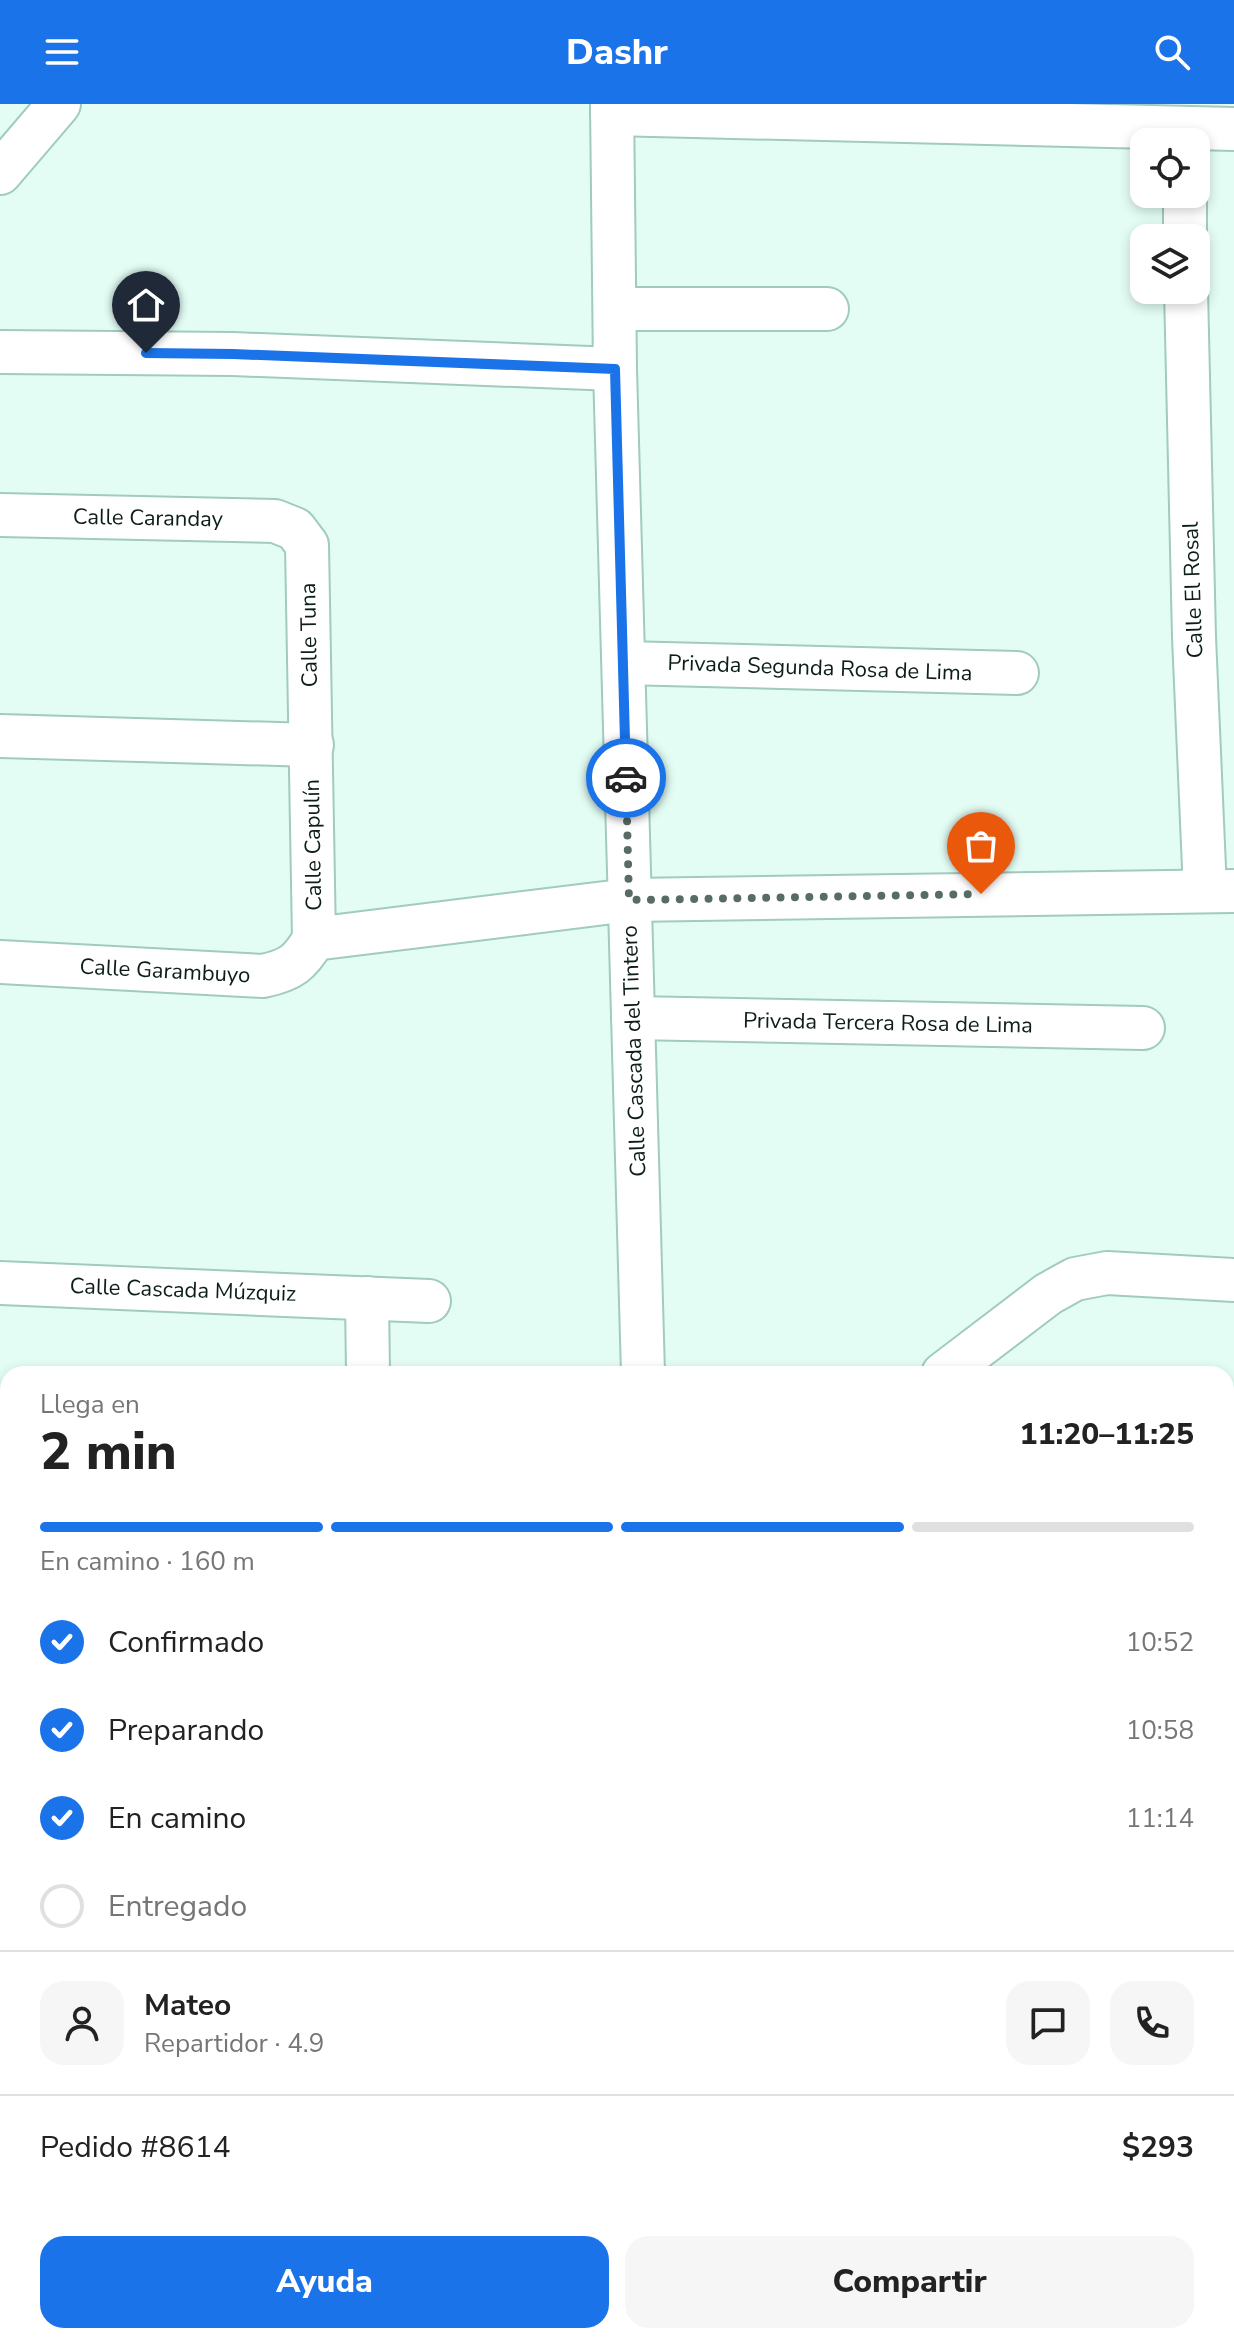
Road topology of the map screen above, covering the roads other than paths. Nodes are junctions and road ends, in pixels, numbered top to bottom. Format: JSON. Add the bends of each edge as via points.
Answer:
{"nodes":[{"id":1,"x":59,"y":104,"type":"edge"},
{"id":2,"x":612,"y":109,"type":"edge"},
{"id":3,"x":966,"y":113,"type":"edge"},
{"id":4,"x":1184,"y":124,"type":"edge"},
{"id":5,"x":1234,"y":129,"type":"edge"},
{"id":6,"x":16,"y":134,"type":"edge"},
{"id":7,"x":0,"y":173,"type":"edge"},
{"id":8,"x":1186,"y":304,"type":"edge"},
{"id":9,"x":615,"y":309,"type":"junction"},
{"id":10,"x":827,"y":309,"type":"dead end"},
{"id":11,"x":0,"y":352,"type":"edge"},
{"id":12,"x":615,"y":369,"type":"junction"},
{"id":13,"x":0,"y":515,"type":"edge"},
{"id":14,"x":295,"y":529,"type":"joint"},
{"id":15,"x":624,"y":663,"type":"junction"},
{"id":16,"x":1017,"y":673,"type":"dead end"},
{"id":17,"x":0,"y":736,"type":"edge"},
{"id":18,"x":312,"y":745,"type":"junction"},
{"id":19,"x":1220,"y":891,"type":"edge"},
{"id":20,"x":629,"y":900,"type":"junction"},
{"id":21,"x":314,"y":939,"type":"junction"},
{"id":22,"x":0,"y":962,"type":"edge"},
{"id":23,"x":633,"y":1018,"type":"junction"},
{"id":24,"x":1143,"y":1028,"type":"dead end"},
{"id":25,"x":1234,"y":1280,"type":"edge"},
{"id":26,"x":0,"y":1283,"type":"edge"},
{"id":27,"x":367,"y":1298,"type":"junction"},
{"id":28,"x":429,"y":1301,"type":"dead end"},
{"id":29,"x":368,"y":1366,"type":"edge"},
{"id":30,"x":643,"y":1366,"type":"edge"},
{"id":31,"x":954,"y":1366,"type":"edge"}],
"edges":[{"from":1,"to":6,"type":"street"},
{"from":2,"to":3,"type":"street"},
{"from":2,"to":9,"type":"street","name":"Calle Cascada del Tintero"},
{"from":3,"to":4,"type":"street"},
{"from":4,"to":5,"type":"street"},
{"from":6,"to":7,"type":"street"},
{"from":8,"to":19,"type":"street","name":"Calle El Rosal","via":[[1194,621]]},
{"from":9,"to":10,"type":"street"},
{"from":9,"to":12,"type":"street","name":"Calle Cascada del Tintero"},
{"from":11,"to":12,"type":"street","via":[[233,354]]},
{"from":12,"to":15,"type":"street","name":"Calle Cascada del Tintero"},
{"from":13,"to":14,"type":"street","name":"Calle Caranday","via":[[275,521]]},
{"from":14,"to":18,"type":"street","name":"Calle Tuna","via":[[307,545]]},
{"from":15,"to":16,"type":"street","name":"Privada Segunda Rosa de Lima"},
{"from":15,"to":20,"type":"street","name":"Calle Cascada del Tintero"},
{"from":17,"to":18,"type":"street"},
{"from":18,"to":21,"type":"street","name":"Calle Capulín"},
{"from":19,"to":20,"type":"street","name":"Calle Capulín"},
{"from":20,"to":21,"type":"street","name":"Calle Capulín"},
{"from":20,"to":23,"type":"street","name":"Calle Cascada del Tintero"},
{"from":21,"to":22,"type":"street","name":"Calle Garambuyo","via":[[303,958],[285,971],[263,976]]},
{"from":23,"to":24,"type":"street","name":"Privada Tercera Rosa de Lima"},
{"from":23,"to":30,"type":"street","name":"Calle Cascada del Tintero"},
{"from":25,"to":31,"type":"street","via":[[1107,1273],[1075,1279]]},
{"from":26,"to":27,"type":"street","name":"Calle Cascada Múzquiz"},
{"from":27,"to":28,"type":"street","name":"Calle Cascada Múzquiz"},
{"from":27,"to":29,"type":"street"}]}
